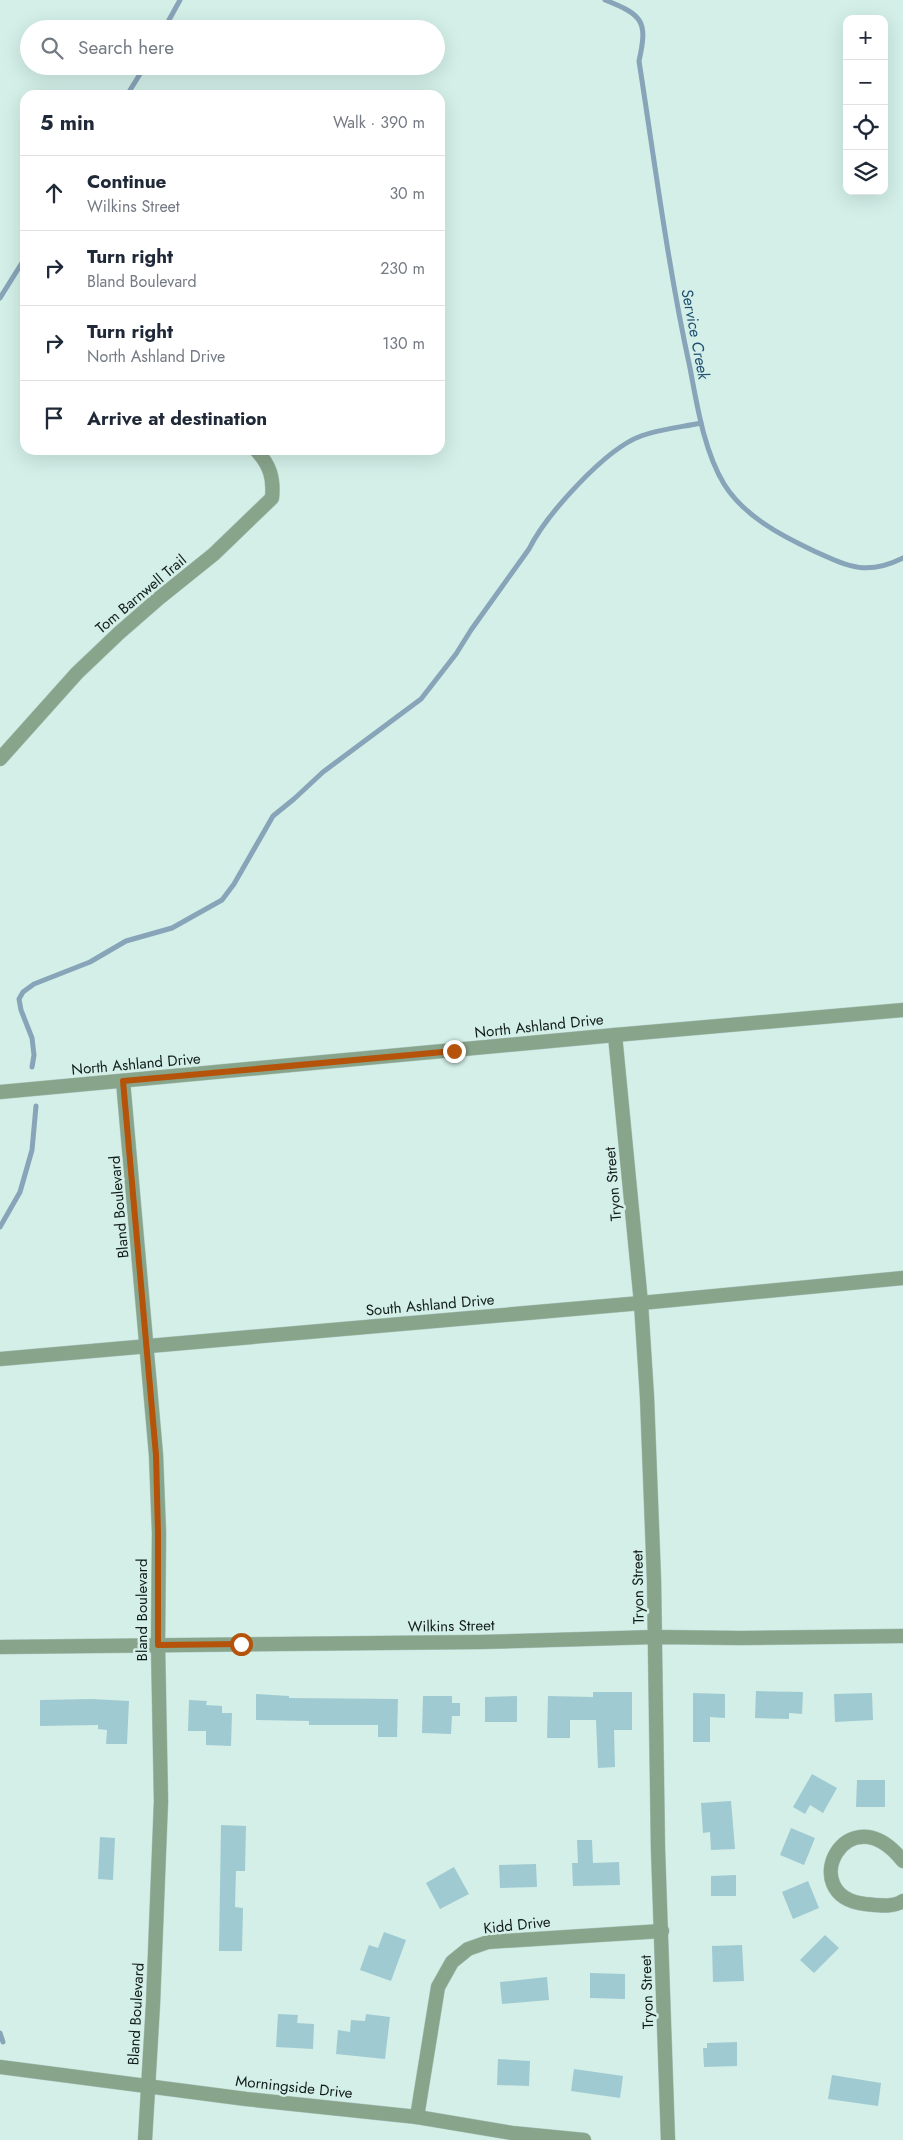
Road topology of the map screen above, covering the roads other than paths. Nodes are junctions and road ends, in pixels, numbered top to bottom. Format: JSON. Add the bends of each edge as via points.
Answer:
{"nodes":[{"id":1,"x":260,"y":455,"type":"edge"},
{"id":2,"x":0,"y":759,"type":"edge"},
{"id":3,"x":903,"y":1010,"type":"edge"},
{"id":4,"x":615,"y":1035,"type":"junction"},
{"id":5,"x":123,"y":1081,"type":"junction"},
{"id":6,"x":0,"y":1092,"type":"edge"},
{"id":7,"x":903,"y":1278,"type":"edge"},
{"id":8,"x":641,"y":1303,"type":"junction"},
{"id":9,"x":146,"y":1347,"type":"junction"},
{"id":10,"x":0,"y":1359,"type":"edge"},
{"id":11,"x":903,"y":1636,"type":"edge"},
{"id":12,"x":655,"y":1637,"type":"junction"},
{"id":13,"x":158,"y":1645,"type":"junction"},
{"id":14,"x":0,"y":1647,"type":"edge"},
{"id":15,"x":903,"y":1861,"type":"edge"},
{"id":16,"x":903,"y":1901,"type":"edge"},
{"id":17,"x":662,"y":1931,"type":"junction"},
{"id":18,"x":0,"y":2067,"type":"edge"},
{"id":19,"x":148,"y":2087,"type":"junction"},
{"id":20,"x":418,"y":2117,"type":"junction"},
{"id":21,"x":145,"y":2140,"type":"edge"},
{"id":22,"x":584,"y":2140,"type":"edge"},
{"id":23,"x":668,"y":2140,"type":"edge"}],
"edges":[{"from":1,"to":2,"type":"street","name":"Tom Barnwell Trail","via":[[271,471],[274,484],[272,498],[214,554],[76,673]]},
{"from":3,"to":4,"type":"street","name":"North Ashland Drive"},
{"from":4,"to":5,"type":"street","name":"North Ashland Drive"},
{"from":4,"to":8,"type":"street","name":"Tryon Street"},
{"from":5,"to":6,"type":"street","name":"North Ashland Drive"},
{"from":5,"to":9,"type":"street","name":"Bland Boulevard"},
{"from":7,"to":8,"type":"street","name":"South Ashland Drive"},
{"from":8,"to":9,"type":"street","name":"South Ashland Drive"},
{"from":8,"to":12,"type":"street","name":"Tryon Street"},
{"from":9,"to":10,"type":"street","name":"South Ashland Drive"},
{"from":9,"to":13,"type":"street","name":"Bland Boulevard","via":[[156,1455]]},
{"from":11,"to":12,"type":"street","name":"Wilkins Street"},
{"from":12,"to":13,"type":"street","name":"Wilkins Street"},
{"from":12,"to":17,"type":"street","name":"Tryon Street"},
{"from":13,"to":14,"type":"street","name":"Wilkins Street"},
{"from":13,"to":19,"type":"street","name":"Bland Boulevard","via":[[160,1801]]},
{"from":15,"to":16,"type":"street","via":[[887,1844],[873,1837],[857,1837],[843,1844],[831,1864],[832,1881],[840,1894],[854,1902],[880,1906]]},
{"from":17,"to":20,"type":"street","name":"Kidd Drive","via":[[488,1942],[468,1949],[452,1962],[438,1987]]},
{"from":17,"to":23,"type":"street","name":"Tryon Street"},
{"from":18,"to":19,"type":"street","name":"Morningside Drive"},
{"from":19,"to":20,"type":"street","name":"Morningside Drive"},
{"from":19,"to":21,"type":"street","name":"Bland Boulevard"},
{"from":20,"to":22,"type":"street","name":"Morningside Drive","via":[[512,2133]]}]}
